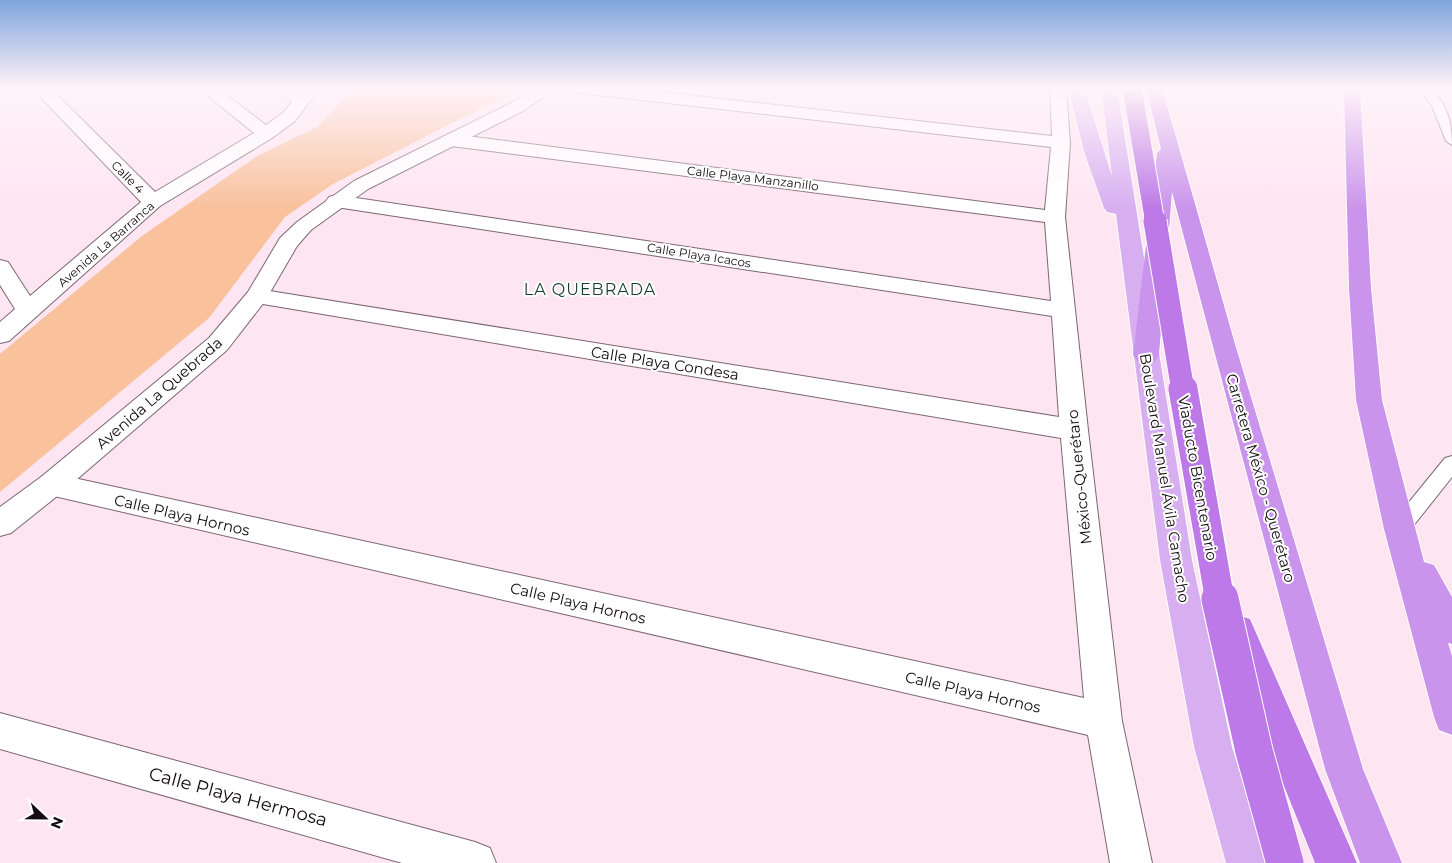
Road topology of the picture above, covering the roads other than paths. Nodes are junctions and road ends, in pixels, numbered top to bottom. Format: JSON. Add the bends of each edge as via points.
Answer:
{"nodes":[{"id":1,"x":80,"y":128,"type":"edge"},
{"id":2,"x":259,"y":128,"type":"edge"},
{"id":3,"x":274,"y":128,"type":"edge"},
{"id":4,"x":475,"y":128,"type":"edge"},
{"id":5,"x":933,"y":128,"type":"edge"},
{"id":6,"x":1061,"y":128,"type":"edge"},
{"id":7,"x":1087,"y":128,"type":"edge"},
{"id":8,"x":1114,"y":128,"type":"edge"},
{"id":9,"x":1139,"y":128,"type":"edge"},
{"id":10,"x":1165,"y":128,"type":"edge"},
{"id":11,"x":1354,"y":128,"type":"edge"},
{"id":12,"x":1447,"y":128,"type":"edge"},
{"id":13,"x":266,"y":134,"type":"junction"},
{"id":14,"x":1167,"y":136,"type":"junction"},
{"id":15,"x":450,"y":140,"type":"junction"},
{"id":16,"x":1452,"y":141,"type":"edge"},
{"id":17,"x":1062,"y":143,"type":"junction"},
{"id":18,"x":336,"y":200,"type":"junction"},
{"id":19,"x":153,"y":202,"type":"junction"},
{"id":20,"x":1055,"y":217,"type":"junction"},
{"id":21,"x":1131,"y":252,"type":"junction"},
{"id":22,"x":0,"y":267,"type":"edge"},
{"id":23,"x":257,"y":296,"type":"junction"},
{"id":24,"x":1062,"y":310,"type":"junction"},
{"id":25,"x":28,"y":311,"type":"junction"},
{"id":26,"x":0,"y":335,"type":"edge"},
{"id":27,"x":1146,"y":356,"type":"junction"},
{"id":28,"x":1074,"y":430,"type":"junction"},
{"id":29,"x":1452,"y":463,"type":"edge"},
{"id":30,"x":51,"y":485,"type":"junction"},
{"id":31,"x":0,"y":524,"type":"edge"},
{"id":32,"x":1399,"y":528,"type":"junction"},
{"id":33,"x":1215,"y":578,"type":"junction"},
{"id":34,"x":1452,"y":629,"type":"edge"},
{"id":35,"x":1452,"y":717,"type":"edge"},
{"id":36,"x":1104,"y":721,"type":"junction"},
{"id":37,"x":0,"y":731,"type":"edge"},
{"id":38,"x":475,"y":863,"type":"edge"},
{"id":39,"x":1131,"y":863,"type":"edge"},
{"id":40,"x":1247,"y":863,"type":"edge"},
{"id":41,"x":1285,"y":863,"type":"edge"},
{"id":42,"x":1336,"y":863,"type":"edge"},
{"id":43,"x":1381,"y":863,"type":"edge"}],
"edges":[{"from":1,"to":19,"type":"street","name":"Calle 4"},
{"from":2,"to":13,"type":"street"},
{"from":3,"to":13,"type":"street","name":"Avenida La Barranca"},
{"from":4,"to":15,"type":"street","name":"Avenida La Quebrada"},
{"from":5,"to":17,"type":"street"},
{"from":6,"to":17,"type":"street","name":"México-Querétaro"},
{"from":7,"to":21,"type":"main road"},
{"from":8,"to":21,"type":"main road","name":"Boulevard Manuel Ávila Camacho"},
{"from":9,"to":33,"type":"highway","name":"Viaducto Bicentenario","bridge":true},
{"from":10,"to":14,"type":"highway","name":"Carretera México - Querétaro"},
{"from":11,"to":32,"type":"highway","via":[[1360,288],[1369,400]]},
{"from":12,"to":16,"type":"lane"},
{"from":13,"to":19,"type":"street","name":"Avenida La Barranca"},
{"from":14,"to":27,"type":"highway"},
{"from":14,"to":43,"type":"highway","name":"Carretera México - Querétaro","via":[[1344,769]]},
{"from":15,"to":18,"type":"street","name":"Avenida La Quebrada"},
{"from":15,"to":20,"type":"street","name":"Calle Playa Manzanillo"},
{"from":17,"to":20,"type":"street","name":"México-Querétaro"},
{"from":18,"to":23,"type":"street","name":"Avenida La Quebrada","via":[[288,243]]},
{"from":18,"to":24,"type":"street","name":"Calle Playa Icacos"},
{"from":19,"to":25,"type":"street","name":"Avenida La Barranca"},
{"from":20,"to":24,"type":"street","name":"México-Querétaro"},
{"from":21,"to":27,"type":"main road","name":"Boulevard Manuel Ávila Camacho"},
{"from":22,"to":25,"type":"street"},
{"from":23,"to":28,"type":"street","name":"Calle Playa Condesa"},
{"from":23,"to":30,"type":"street","name":"Avenida La Quebrada","via":[[218,344],[194,367]]},
{"from":24,"to":28,"type":"street","name":"México-Querétaro"},
{"from":25,"to":26,"type":"street","name":"Avenida La Barranca"},
{"from":27,"to":40,"type":"main road","name":"Boulevard Manuel Ávila Camacho","via":[[1176,560],[1213,747]]},
{"from":28,"to":36,"type":"street","name":"México-Querétaro"},
{"from":29,"to":32,"type":"lane"},
{"from":30,"to":31,"type":"street","name":"Avenida La Quebrada"},
{"from":30,"to":36,"type":"street","name":"Calle Playa Hornos"},
{"from":32,"to":34,"type":"highway"},
{"from":32,"to":35,"type":"highway"},
{"from":33,"to":41,"type":"highway","name":"Viaducto Bicentenario","bridge":true,"via":[[1254,751]]},
{"from":33,"to":42,"type":"highway","bridge":true},
{"from":36,"to":39,"type":"street","name":"México-Querétaro"},
{"from":37,"to":38,"type":"street","name":"Calle Playa Hermosa"}]}
